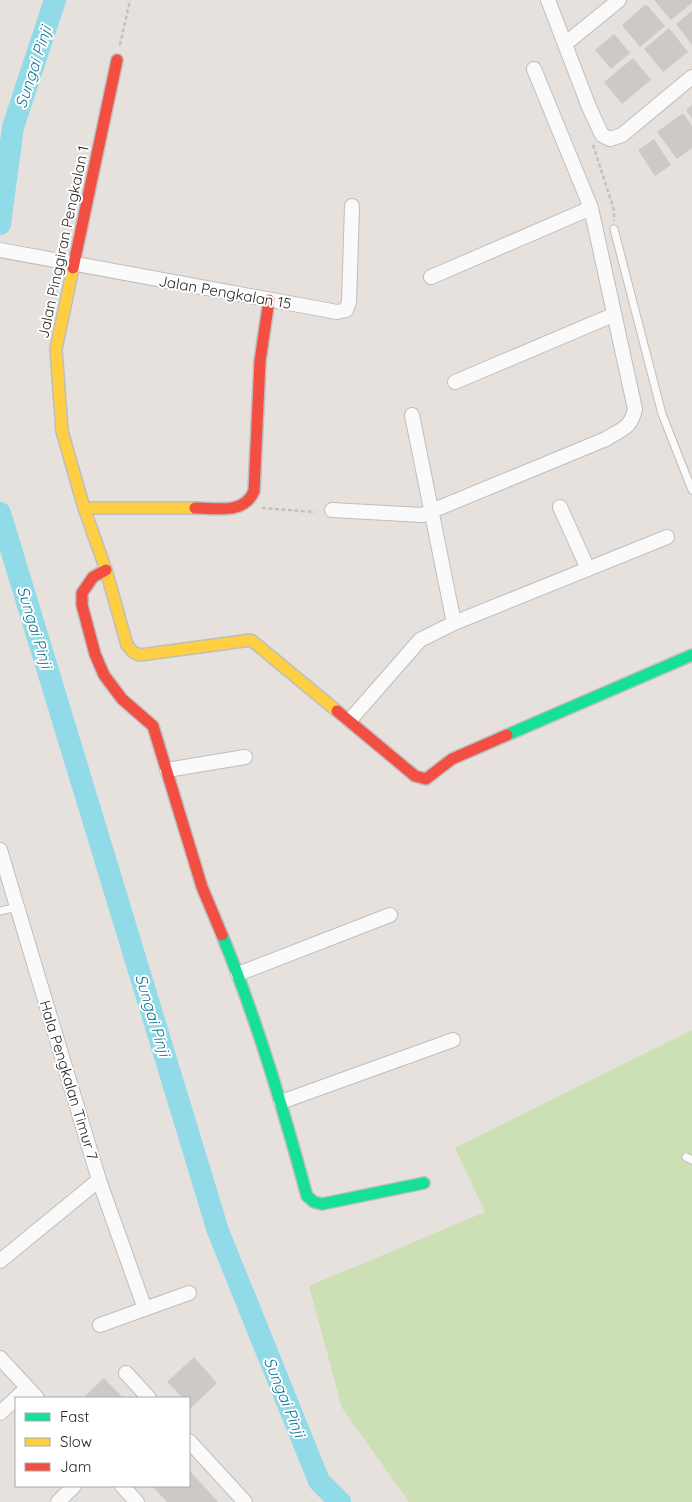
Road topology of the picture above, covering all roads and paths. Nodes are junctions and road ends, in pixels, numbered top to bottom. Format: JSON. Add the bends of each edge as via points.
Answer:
{"nodes":[{"id":1,"x":130,"y":0,"type":"edge"},
{"id":2,"x":548,"y":0,"type":"edge"},
{"id":3,"x":619,"y":0,"type":"edge"},
{"id":4,"x":565,"y":44,"type":"junction"},
{"id":5,"x":117,"y":60,"type":"joint"},
{"id":6,"x":534,"y":68,"type":"dead end"},
{"id":7,"x":692,"y":77,"type":"edge"},
{"id":8,"x":352,"y":206,"type":"dead end"},
{"id":9,"x":592,"y":208,"type":"junction"},
{"id":10,"x":614,"y":229,"type":"dead end"},
{"id":11,"x":0,"y":250,"type":"edge"},
{"id":12,"x":73,"y":264,"type":"junction"},
{"id":13,"x":431,"y":277,"type":"dead end"},
{"id":14,"x":269,"y":300,"type":"junction"},
{"id":15,"x":613,"y":315,"type":"junction"},
{"id":16,"x":455,"y":382,"type":"dead end"},
{"id":17,"x":412,"y":415,"type":"dead end"},
{"id":18,"x":692,"y":490,"type":"edge"},
{"id":19,"x":247,"y":503,"type":"junction"},
{"id":20,"x":560,"y":507,"type":"dead end"},
{"id":21,"x":84,"y":508,"type":"junction"},
{"id":22,"x":332,"y":510,"type":"dead end"},
{"id":23,"x":315,"y":512,"type":"dead end"},
{"id":24,"x":432,"y":512,"type":"junction"},
{"id":25,"x":667,"y":537,"type":"dead end"},
{"id":26,"x":588,"y":569,"type":"junction"},
{"id":27,"x":106,"y":570,"type":"junction"},
{"id":28,"x":454,"y":623,"type":"junction"},
{"id":29,"x":692,"y":655,"type":"edge"},
{"id":30,"x":350,"y":720,"type":"junction"},
{"id":31,"x":245,"y":757,"type":"dead end"},
{"id":32,"x":166,"y":770,"type":"junction"},
{"id":33,"x":0,"y":850,"type":"edge"},
{"id":34,"x":17,"y":907,"type":"junction"},
{"id":35,"x":0,"y":911,"type":"edge"},
{"id":36,"x":390,"y":915,"type":"dead end"},
{"id":37,"x":238,"y":974,"type":"junction"},
{"id":38,"x":453,"y":1040,"type":"dead end"},
{"id":39,"x":281,"y":1102,"type":"junction"},
{"id":40,"x":99,"y":1180,"type":"junction"},
{"id":41,"x":424,"y":1183,"type":"dead end"},
{"id":42,"x":0,"y":1261,"type":"edge"},
{"id":43,"x":189,"y":1293,"type":"dead end"},
{"id":44,"x":145,"y":1309,"type":"junction"},
{"id":45,"x":100,"y":1325,"type":"dead end"},
{"id":46,"x":0,"y":1358,"type":"edge"},
{"id":47,"x":126,"y":1373,"type":"dead end"},
{"id":48,"x":27,"y":1388,"type":"junction"},
{"id":49,"x":17,"y":1397,"type":"edge"},
{"id":50,"x":37,"y":1397,"type":"edge"},
{"id":51,"x":148,"y":1397,"type":"edge"},
{"id":52,"x":15,"y":1399,"type":"edge"},
{"id":53,"x":0,"y":1413,"type":"edge"},
{"id":54,"x":190,"y":1442,"type":"edge"},
{"id":55,"x":73,"y":1487,"type":"edge"},
{"id":56,"x":123,"y":1487,"type":"edge"},
{"id":57,"x":58,"y":1502,"type":"edge"},
{"id":58,"x":137,"y":1502,"type":"edge"},
{"id":59,"x":245,"y":1502,"type":"edge"}],
"edges":[{"from":1,"to":5,"type":"path"},
{"from":2,"to":4,"type":"street"},
{"from":3,"to":4,"type":"street"},
{"from":4,"to":7,"type":"street","via":[[602,135],[610,139],[622,135]]},
{"from":5,"to":12,"type":"street","name":"Jalan Pinggiran Pengkalan 1"},
{"from":6,"to":9,"type":"street"},
{"from":8,"to":14,"type":"street","name":"Jalan Pengkalan 15","via":[[349,302],[346,310],[337,312]]},
{"from":9,"to":13,"type":"street"},
{"from":9,"to":15,"type":"street"},
{"from":10,"to":18,"type":"lane","via":[[662,414]]},
{"from":11,"to":12,"type":"street","name":"Jalan Pengkalan 15"},
{"from":12,"to":14,"type":"street","name":"Jalan Pengkalan 15"},
{"from":12,"to":21,"type":"street","name":"Jalan Pinggiran Pengkalan 1","via":[[56,349],[62,431]]},
{"from":14,"to":19,"type":"street","via":[[260,361],[255,487]]},
{"from":15,"to":16,"type":"street"},
{"from":15,"to":24,"type":"street","via":[[634,409],[633,420],[598,443]]},
{"from":17,"to":24,"type":"street"},
{"from":19,"to":21,"type":"street","via":[[237,508]]},
{"from":19,"to":23,"type":"path","via":[[254,508]]},
{"from":20,"to":26,"type":"street"},
{"from":21,"to":27,"type":"street","name":"Jalan Pinggiran Pengkalan 1"},
{"from":22,"to":24,"type":"street","via":[[422,515]]},
{"from":24,"to":28,"type":"street"},
{"from":25,"to":26,"type":"street"},
{"from":26,"to":28,"type":"street"},
{"from":27,"to":30,"type":"street","name":"Jalan Pinggiran Pengkalan 1","via":[[127,645],[133,652],[140,655],[251,640]]},
{"from":27,"to":32,"type":"street","via":[[93,577],[82,593],[82,605],[95,654],[104,675],[122,699],[153,726]]},
{"from":28,"to":30,"type":"street","via":[[420,640]]},
{"from":29,"to":30,"type":"street","via":[[452,759],[426,779],[415,776]]},
{"from":31,"to":32,"type":"street"},
{"from":32,"to":37,"type":"street","via":[[202,887]]},
{"from":33,"to":34,"type":"street","name":"Hala Pengkalan Timur 7"},
{"from":34,"to":35,"type":"lane"},
{"from":34,"to":40,"type":"street","name":"Hala Pengkalan Timur 7"},
{"from":36,"to":37,"type":"street"},
{"from":37,"to":39,"type":"street"},
{"from":38,"to":39,"type":"street"},
{"from":39,"to":41,"type":"street","via":[[307,1196],[314,1202],[322,1204]]},
{"from":40,"to":42,"type":"street"},
{"from":40,"to":44,"type":"street","name":"Hala Pengkalan Timur 7"},
{"from":43,"to":44,"type":"street"},
{"from":44,"to":45,"type":"street"},
{"from":46,"to":48,"type":"street"},
{"from":47,"to":51,"type":"street"},
{"from":48,"to":49,"type":"street"},
{"from":48,"to":50,"type":"street"},
{"from":52,"to":53,"type":"street"},
{"from":54,"to":59,"type":"street"},
{"from":55,"to":57,"type":"street"},
{"from":56,"to":58,"type":"street"}]}
